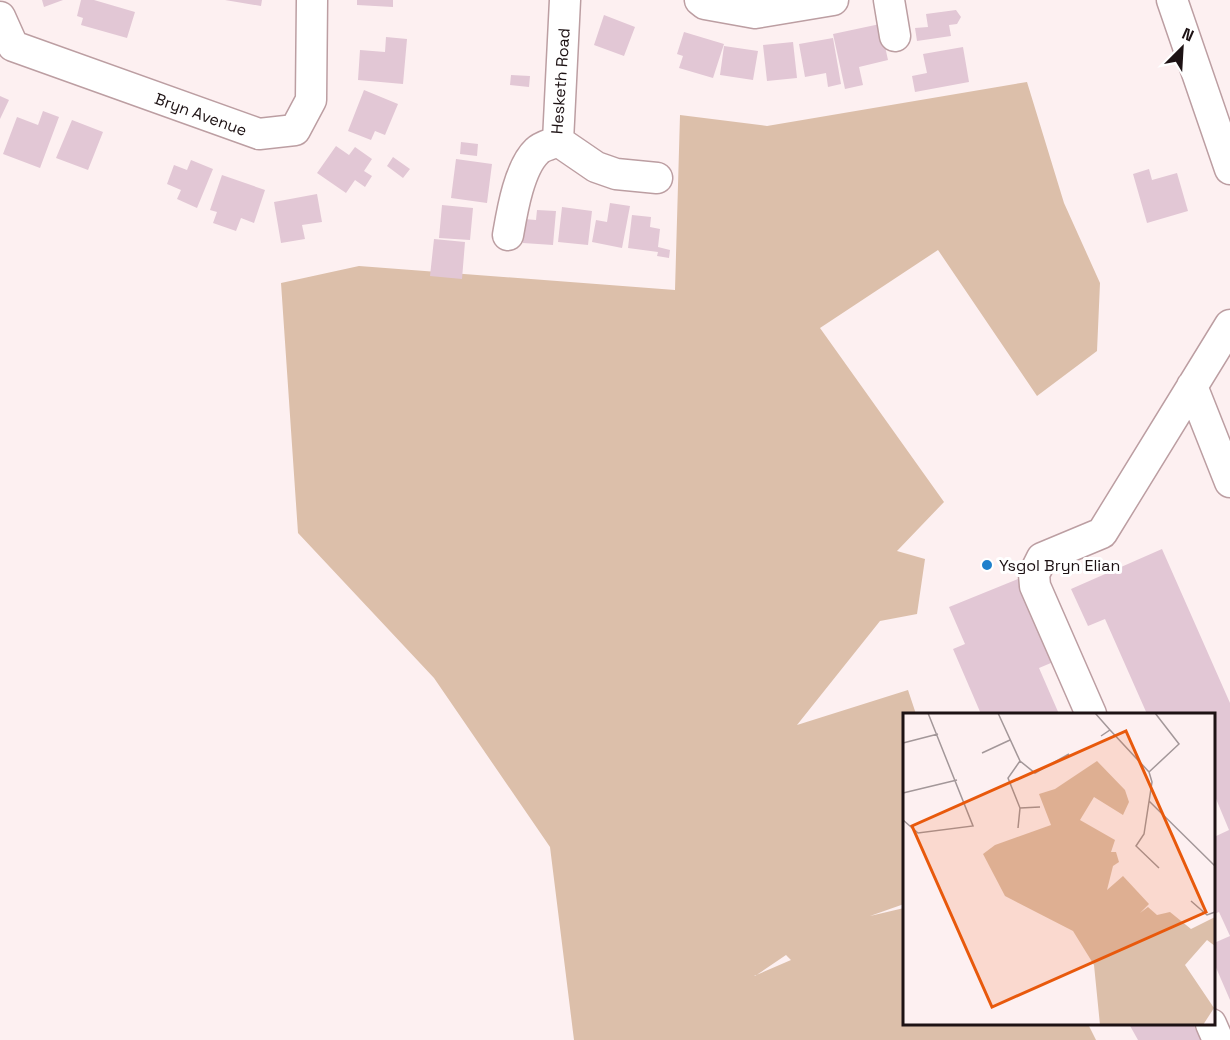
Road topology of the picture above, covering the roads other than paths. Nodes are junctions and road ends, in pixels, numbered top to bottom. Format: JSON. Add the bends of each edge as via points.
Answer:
{"nodes":[{"id":1,"x":312,"y":0,"type":"edge"},
{"id":2,"x":565,"y":0,"type":"edge"},
{"id":3,"x":700,"y":0,"type":"edge"},
{"id":4,"x":833,"y":0,"type":"edge"},
{"id":5,"x":889,"y":0,"type":"edge"},
{"id":6,"x":1172,"y":0,"type":"edge"},
{"id":7,"x":0,"y":17,"type":"edge"},
{"id":8,"x":895,"y":36,"type":"dead end"},
{"id":9,"x":548,"y":145,"type":"junction"},
{"id":10,"x":1230,"y":169,"type":"edge"},
{"id":11,"x":657,"y":178,"type":"dead end"},
{"id":12,"x":508,"y":235,"type":"dead end"},
{"id":13,"x":1230,"y":324,"type":"edge"},
{"id":14,"x":1192,"y":386,"type":"junction"},
{"id":15,"x":1230,"y":482,"type":"edge"},
{"id":16,"x":1091,"y":713,"type":"edge"},
{"id":17,"x":1212,"y":1025,"type":"edge"},
{"id":18,"x":1218,"y":1040,"type":"edge"}],
"edges":[{"from":1,"to":7,"type":"street","name":"Bryn Avenue","via":[[311,100],[295,130],[259,134],[13,46]]},
{"from":2,"to":9,"type":"street","name":"Hesketh Road"},
{"from":3,"to":4,"type":"street","via":[[755,13]]},
{"from":5,"to":8,"type":"street"},
{"from":6,"to":10,"type":"street"},
{"from":9,"to":11,"type":"street","via":[[606,171]]},
{"from":9,"to":12,"type":"street","via":[[524,172],[513,203]]},
{"from":13,"to":14,"type":"street"},
{"from":14,"to":15,"type":"street"},
{"from":14,"to":16,"type":"street","via":[[1102,533],[1042,558],[1034,574],[1035,586]]},
{"from":17,"to":18,"type":"street"}]}
